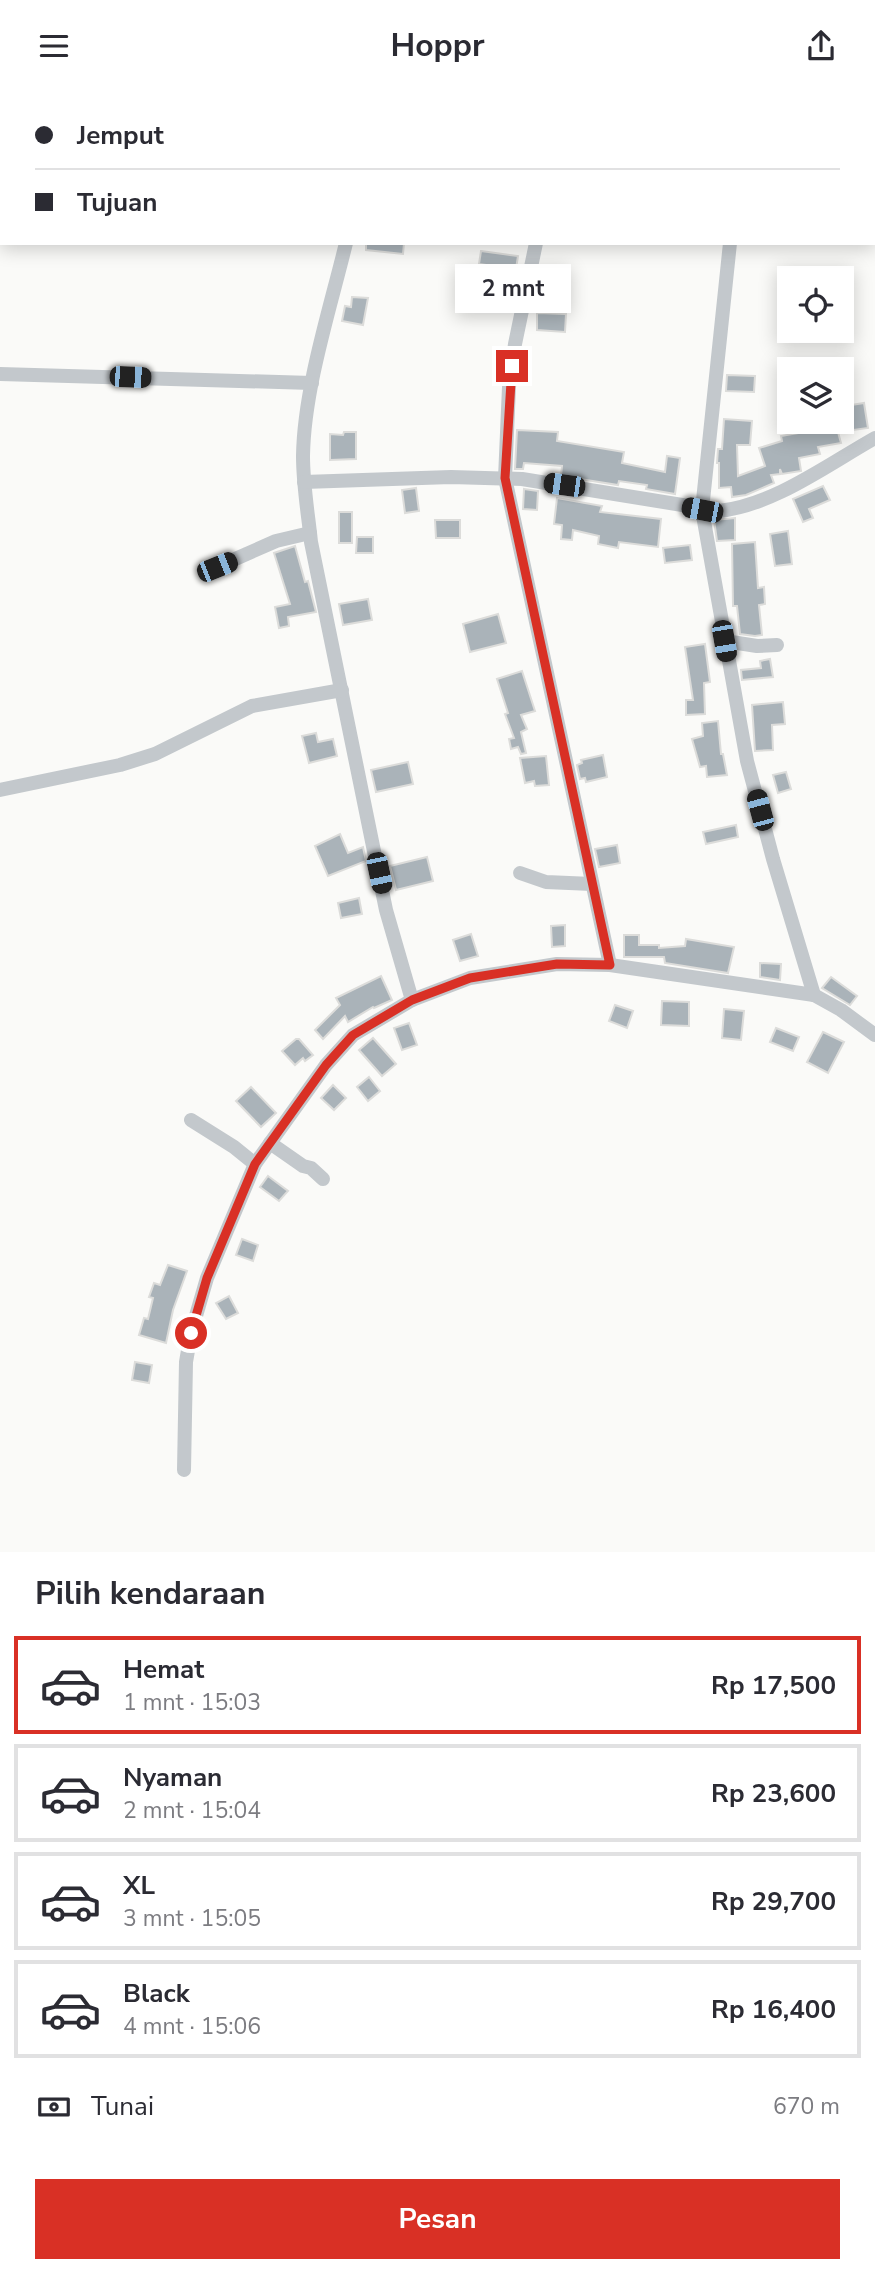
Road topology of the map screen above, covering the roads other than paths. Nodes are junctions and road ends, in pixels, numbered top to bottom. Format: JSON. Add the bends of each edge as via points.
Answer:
{"nodes":[{"id":1,"x":346,"y":245,"type":"edge"},
{"id":2,"x":536,"y":245,"type":"edge"},
{"id":3,"x":730,"y":245,"type":"edge"},
{"id":4,"x":0,"y":374,"type":"edge"},
{"id":5,"x":312,"y":383,"type":"junction"},
{"id":6,"x":875,"y":438,"type":"edge"},
{"id":7,"x":505,"y":478,"type":"junction"},
{"id":8,"x":304,"y":482,"type":"junction"},
{"id":9,"x":702,"y":510,"type":"junction"},
{"id":10,"x":310,"y":533,"type":"junction"},
{"id":11,"x":217,"y":567,"type":"dead end"},
{"id":12,"x":724,"y":641,"type":"junction"},
{"id":13,"x":776,"y":645,"type":"dead end"},
{"id":14,"x":342,"y":690,"type":"junction"},
{"id":15,"x":0,"y":790,"type":"edge"},
{"id":16,"x":520,"y":873,"type":"dead end"},
{"id":17,"x":592,"y":884,"type":"junction"},
{"id":18,"x":610,"y":965,"type":"junction"},
{"id":19,"x":814,"y":995,"type":"junction"},
{"id":20,"x":412,"y":1000,"type":"junction"},
{"id":21,"x":875,"y":1035,"type":"edge"},
{"id":22,"x":191,"y":1120,"type":"dead end"},
{"id":23,"x":270,"y":1143,"type":"junction"},
{"id":24,"x":255,"y":1164,"type":"junction"},
{"id":25,"x":323,"y":1179,"type":"dead end"},
{"id":26,"x":184,"y":1469,"type":"dead end"}],
"edges":[{"from":1,"to":5,"type":"street"},
{"from":2,"to":7,"type":"street","via":[[509,387]]},
{"from":3,"to":9,"type":"street"},
{"from":4,"to":5,"type":"street"},
{"from":5,"to":8,"type":"street"},
{"from":6,"to":9,"type":"street","via":[[771,497],[743,508]]},
{"from":7,"to":8,"type":"street"},
{"from":7,"to":9,"type":"street"},
{"from":7,"to":17,"type":"street"},
{"from":8,"to":10,"type":"street"},
{"from":9,"to":12,"type":"street"},
{"from":10,"to":11,"type":"street","via":[[276,541]]},
{"from":10,"to":14,"type":"street"},
{"from":12,"to":13,"type":"street"},
{"from":12,"to":19,"type":"street","via":[[747,761]]},
{"from":14,"to":15,"type":"street","via":[[252,706],[155,754]]},
{"from":14,"to":20,"type":"street","via":[[386,909]]},
{"from":16,"to":17,"type":"street","via":[[546,882]]},
{"from":17,"to":18,"type":"street"},
{"from":18,"to":19,"type":"street"},
{"from":18,"to":20,"type":"street","via":[[557,964],[511,970],[470,978]]},
{"from":19,"to":21,"type":"street"},
{"from":20,"to":23,"type":"street","via":[[342,1046]]},
{"from":22,"to":24,"type":"street"},
{"from":23,"to":24,"type":"street"},
{"from":23,"to":25,"type":"street"},
{"from":24,"to":26,"type":"street","via":[[207,1278],[191,1333],[185,1380]]}]}
